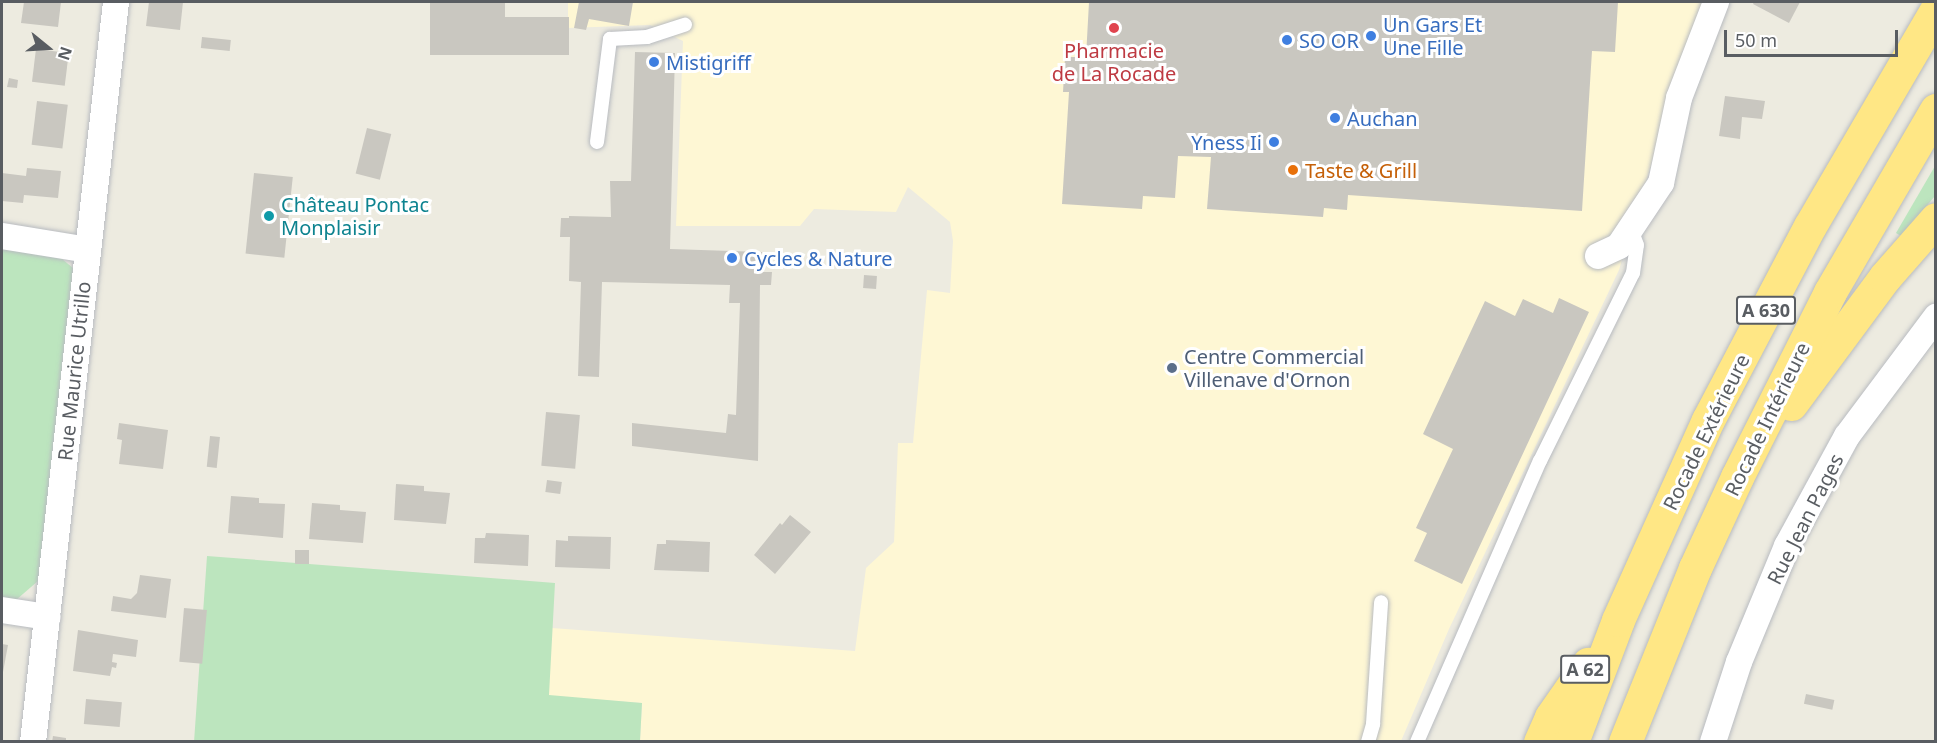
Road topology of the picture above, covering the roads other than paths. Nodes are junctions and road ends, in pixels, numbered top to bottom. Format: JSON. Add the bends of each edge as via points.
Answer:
{"nodes":[{"id":1,"x":116,"y":2,"type":"edge"},
{"id":2,"x":1716,"y":2,"type":"edge"},
{"id":3,"x":1935,"y":10,"type":"edge"},
{"id":4,"x":685,"y":25,"type":"dead end"},
{"id":5,"x":1935,"y":110,"type":"edge"},
{"id":6,"x":597,"y":142,"type":"dead end"},
{"id":7,"x":1935,"y":219,"type":"edge"},
{"id":8,"x":1630,"y":229,"type":"junction"},
{"id":9,"x":2,"y":236,"type":"edge"},
{"id":10,"x":88,"y":250,"type":"junction"},
{"id":11,"x":1598,"y":256,"type":"dead end"},
{"id":12,"x":1935,"y":317,"type":"edge"},
{"id":13,"x":1737,"y":477,"type":"junction"},
{"id":14,"x":1381,"y":602,"type":"dead end"},
{"id":15,"x":2,"y":610,"type":"edge"},
{"id":16,"x":47,"y":617,"type":"junction"},
{"id":17,"x":1618,"y":620,"type":"junction"},
{"id":18,"x":33,"y":741,"type":"edge"},
{"id":19,"x":1368,"y":741,"type":"edge"},
{"id":20,"x":1417,"y":741,"type":"edge"},
{"id":21,"x":1540,"y":741,"type":"edge"},
{"id":22,"x":1572,"y":741,"type":"edge"},
{"id":23,"x":1625,"y":741,"type":"edge"},
{"id":24,"x":1713,"y":741,"type":"edge"}],
"edges":[{"from":1,"to":10,"type":"street","name":"Rue Maurice Utrillo"},
{"from":2,"to":8,"type":"street","via":[[1679,98],[1661,183]]},
{"from":3,"to":17,"type":"highway","name":"Rocade Extérieure","number":"A 630","via":[[1810,226],[1708,420]]},
{"from":4,"to":6,"type":"lane","via":[[647,37],[610,39]]},
{"from":5,"to":13,"type":"highway","name":"Rocade Intérieure","number":"A 630","via":[[1830,292]]},
{"from":7,"to":13,"type":"highway","via":[[1885,278]]},
{"from":8,"to":11,"type":"street","via":[[1619,246]]},
{"from":8,"to":20,"type":"lane","via":[[1637,245],[1633,273],[1540,461]]},
{"from":9,"to":10,"type":"street"},
{"from":10,"to":16,"type":"street","name":"Rue Maurice Utrillo"},
{"from":12,"to":24,"type":"street","name":"Rue Jean Pages","via":[[1847,436],[1787,546],[1739,662]]},
{"from":13,"to":23,"type":"highway","name":"Rocade Intérieure","number":"A 630","via":[[1695,568]]},
{"from":14,"to":19,"type":"lane","via":[[1373,724]]},
{"from":15,"to":16,"type":"street"},
{"from":16,"to":18,"type":"street","name":"Rue Maurice Utrillo"},
{"from":17,"to":21,"type":"highway","number":"A 62","via":[[1551,717]]},
{"from":17,"to":22,"type":"highway","name":"Rocade Extérieure","number":"A 630"}]}
